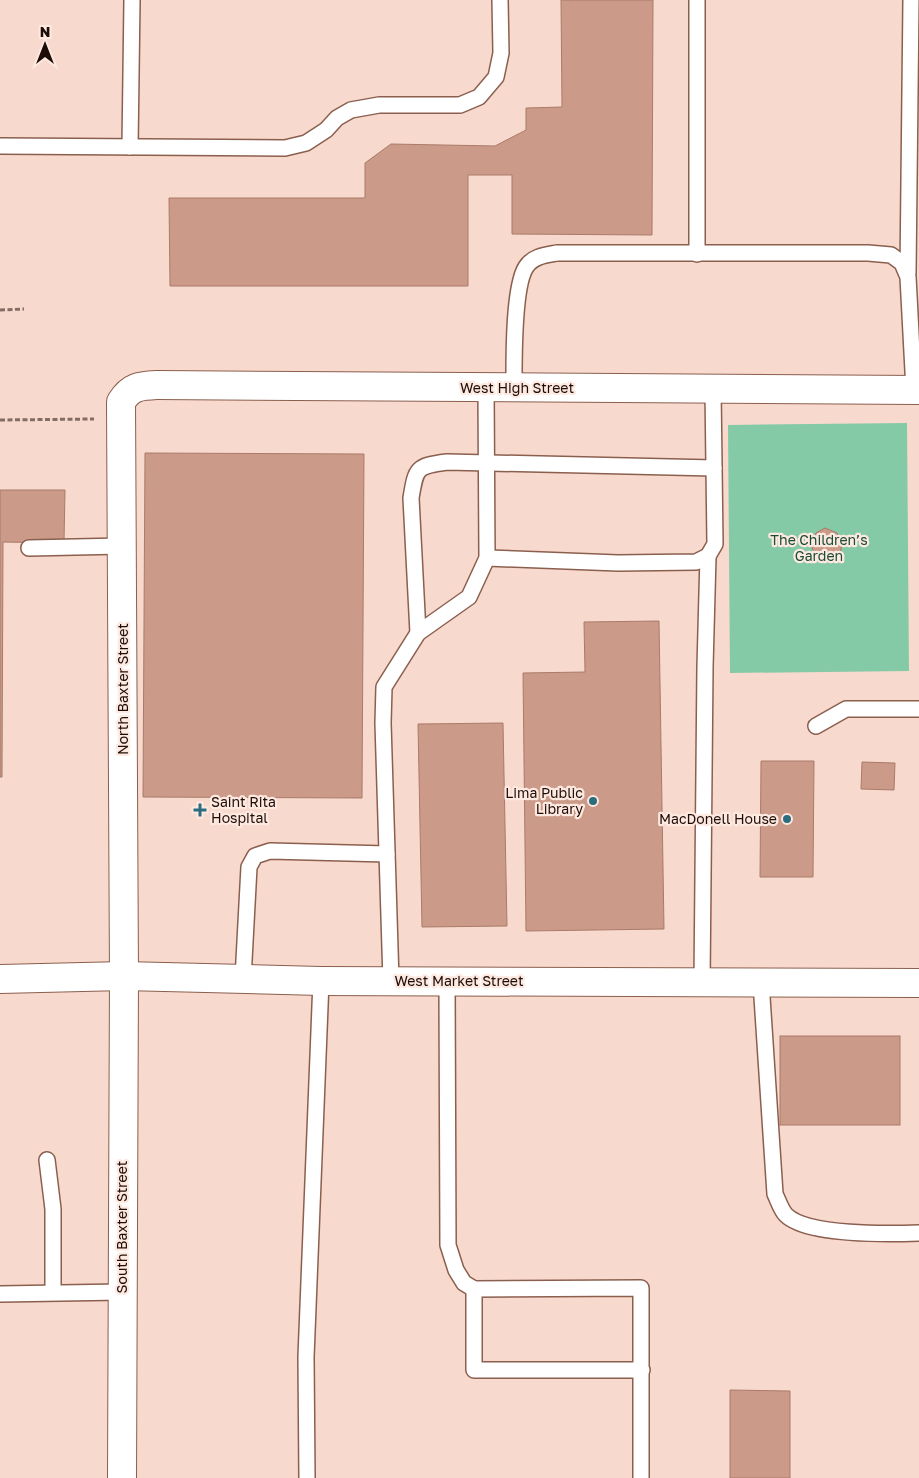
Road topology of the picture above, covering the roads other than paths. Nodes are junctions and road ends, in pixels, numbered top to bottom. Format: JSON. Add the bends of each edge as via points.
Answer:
{"nodes":[{"id":1,"x":132,"y":0,"type":"edge"},
{"id":2,"x":500,"y":0,"type":"edge"},
{"id":3,"x":697,"y":0,"type":"edge"},
{"id":4,"x":911,"y":0,"type":"edge"},
{"id":5,"x":0,"y":146,"type":"edge"},
{"id":6,"x":130,"y":147,"type":"junction"},
{"id":7,"x":696,"y":254,"type":"junction"},
{"id":8,"x":908,"y":277,"type":"junction"},
{"id":9,"x":486,"y":388,"type":"junction"},
{"id":10,"x":514,"y":388,"type":"junction"},
{"id":11,"x":713,"y":389,"type":"junction"},
{"id":12,"x":917,"y":390,"type":"edge"},
{"id":13,"x":121,"y":402,"type":"joint"},
{"id":14,"x":487,"y":463,"type":"junction"},
{"id":15,"x":714,"y":468,"type":"junction"},
{"id":16,"x":122,"y":546,"type":"junction"},
{"id":17,"x":29,"y":548,"type":"dead end"},
{"id":18,"x":708,"y":556,"type":"junction"},
{"id":19,"x":487,"y":558,"type":"junction"},
{"id":20,"x":418,"y":633,"type":"junction"},
{"id":21,"x":919,"y":709,"type":"edge"},
{"id":22,"x":816,"y":726,"type":"dead end"},
{"id":23,"x":387,"y":854,"type":"junction"},
{"id":24,"x":124,"y":976,"type":"junction"},
{"id":25,"x":0,"y":979,"type":"edge"},
{"id":26,"x":243,"y":979,"type":"junction"},
{"id":27,"x":321,"y":981,"type":"junction"},
{"id":28,"x":391,"y":981,"type":"junction"},
{"id":29,"x":447,"y":981,"type":"junction"},
{"id":30,"x":702,"y":982,"type":"junction"},
{"id":31,"x":761,"y":982,"type":"junction"},
{"id":32,"x":919,"y":983,"type":"edge"},
{"id":33,"x":47,"y":1160,"type":"dead end"},
{"id":34,"x":919,"y":1233,"type":"edge"},
{"id":35,"x":474,"y":1289,"type":"junction"},
{"id":36,"x":53,"y":1292,"type":"junction"},
{"id":37,"x":122,"y":1292,"type":"junction"},
{"id":38,"x":0,"y":1294,"type":"edge"},
{"id":39,"x":642,"y":1370,"type":"junction"},
{"id":40,"x":122,"y":1478,"type":"edge"},
{"id":41,"x":307,"y":1478,"type":"edge"},
{"id":42,"x":641,"y":1478,"type":"edge"}],
"edges":[{"from":1,"to":6,"type":"lane"},
{"from":2,"to":6,"type":"lane","via":[[501,53],[496,77],[479,97],[460,105],[379,105],[351,110],[306,143],[284,148]]},
{"from":3,"to":7,"type":"lane"},
{"from":4,"to":8,"type":"lane"},
{"from":5,"to":6,"type":"lane"},
{"from":7,"to":8,"type":"lane","via":[[891,255],[902,263]]},
{"from":7,"to":10,"type":"lane","via":[[557,253],[537,257],[526,267],[520,285],[514,342]]},
{"from":8,"to":12,"type":"lane"},
{"from":9,"to":10,"type":"street","name":"West High Street"},
{"from":9,"to":13,"type":"street","name":"West High Street","via":[[158,385],[133,388]]},
{"from":9,"to":14,"type":"lane"},
{"from":10,"to":11,"type":"street","name":"West High Street"},
{"from":11,"to":12,"type":"street","name":"West High Street"},
{"from":11,"to":15,"type":"lane"},
{"from":13,"to":16,"type":"street","name":"North Baxter Street"},
{"from":14,"to":15,"type":"lane"},
{"from":14,"to":19,"type":"lane"},
{"from":14,"to":20,"type":"lane","via":[[428,464],[415,476],[411,498]]},
{"from":15,"to":18,"type":"lane","via":[[715,544]]},
{"from":16,"to":17,"type":"lane"},
{"from":16,"to":24,"type":"street","name":"North Baxter Street"},
{"from":18,"to":19,"type":"lane","via":[[696,562],[665,563]]},
{"from":18,"to":30,"type":"lane"},
{"from":19,"to":20,"type":"lane","via":[[469,597]]},
{"from":20,"to":23,"type":"lane","via":[[384,686]]},
{"from":21,"to":22,"type":"lane","via":[[846,709]]},
{"from":23,"to":26,"type":"lane","via":[[270,851],[255,856],[249,867]]},
{"from":23,"to":28,"type":"lane"},
{"from":24,"to":25,"type":"street","name":"West Market Street"},
{"from":24,"to":26,"type":"street","name":"West Market Street"},
{"from":24,"to":37,"type":"street","name":"South Baxter Street"},
{"from":26,"to":27,"type":"street","name":"West Market Street"},
{"from":27,"to":28,"type":"street","name":"West Market Street"},
{"from":27,"to":41,"type":"lane","via":[[306,1357]]},
{"from":28,"to":29,"type":"street","name":"West Market Street"},
{"from":29,"to":30,"type":"street","name":"West Market Street"},
{"from":29,"to":35,"type":"lane","via":[[448,1246],[456,1270],[464,1283]]},
{"from":30,"to":31,"type":"street","name":"West Market Street"},
{"from":31,"to":32,"type":"street","name":"West Market Street"},
{"from":31,"to":34,"type":"lane","via":[[775,1194],[786,1215],[812,1228],[882,1234]]},
{"from":33,"to":36,"type":"lane","via":[[53,1209]]},
{"from":35,"to":39,"type":"lane","via":[[474,1370]]},
{"from":35,"to":39,"type":"lane","via":[[641,1288]]},
{"from":36,"to":37,"type":"lane"},
{"from":36,"to":38,"type":"lane"},
{"from":37,"to":40,"type":"street","name":"South Baxter Street"},
{"from":39,"to":42,"type":"lane"}]}
